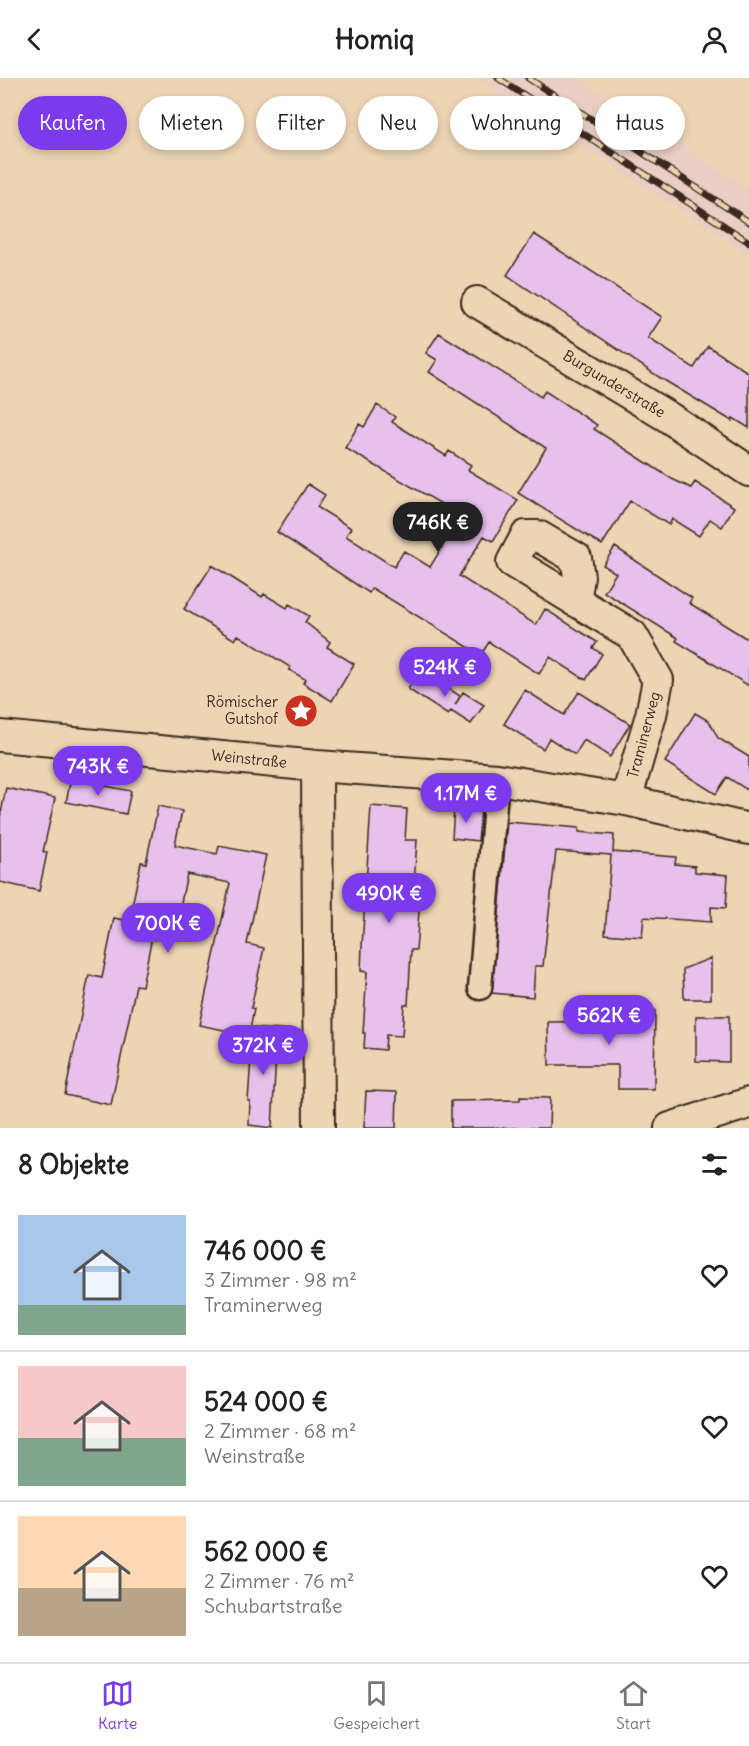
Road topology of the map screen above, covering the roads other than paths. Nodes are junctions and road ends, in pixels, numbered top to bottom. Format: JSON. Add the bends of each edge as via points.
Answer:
{"nodes":[{"id":1,"x":477,"y":302,"type":"dead end"},
{"id":2,"x":749,"y":471,"type":"edge"},
{"id":3,"x":575,"y":601,"type":"dead end"},
{"id":4,"x":0,"y":736,"type":"edge"},
{"id":5,"x":317,"y":766,"type":"junction"},
{"id":6,"x":497,"y":779,"type":"junction"},
{"id":7,"x":626,"y":800,"type":"junction"},
{"id":8,"x":749,"y":829,"type":"edge"},
{"id":9,"x":480,"y":988,"type":"dead end"},
{"id":10,"x":749,"y":1103,"type":"edge"},
{"id":11,"x":319,"y":1128,"type":"edge"},
{"id":12,"x":670,"y":1128,"type":"edge"}],
"edges":[{"from":1,"to":2,"type":"street","name":"Burgunderstraße","via":[[668,417]]},
{"from":3,"to":7,"type":"street","name":"Traminerweg","via":[[632,635],[658,680]]},
{"from":4,"to":5,"type":"street","name":"Weinstraße"},
{"from":5,"to":6,"type":"street","name":"Weinstraße"},
{"from":5,"to":11,"type":"street"},
{"from":6,"to":7,"type":"street","name":"Weinstraße"},
{"from":6,"to":9,"type":"street"},
{"from":7,"to":8,"type":"street","name":"Weinstraße"},
{"from":10,"to":12,"type":"street"}]}
